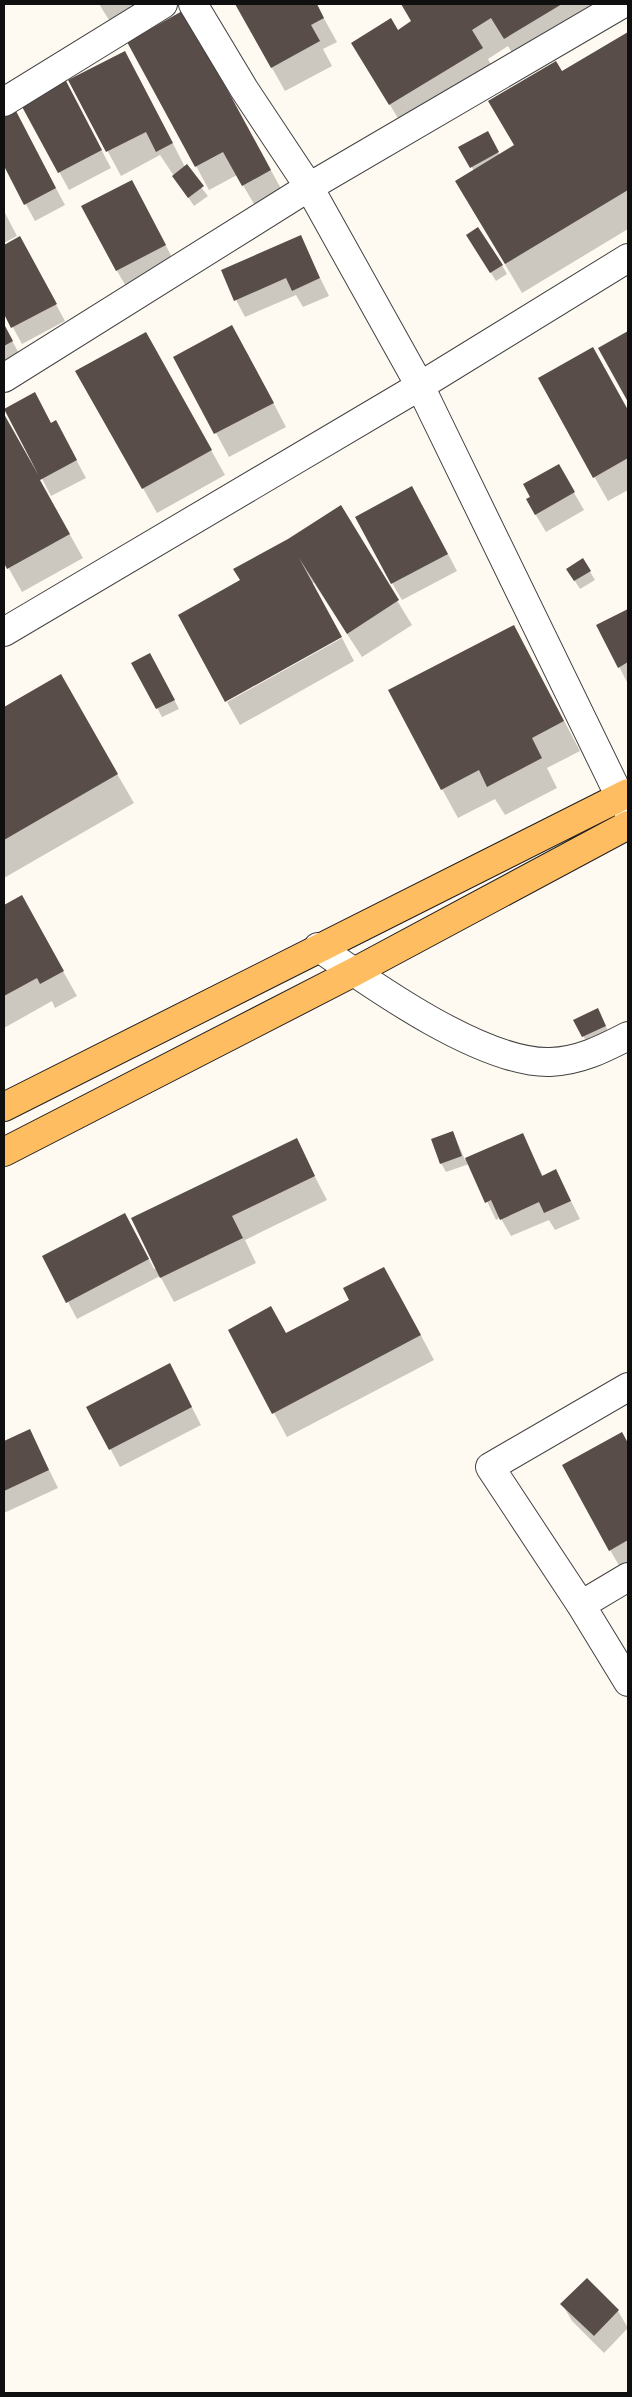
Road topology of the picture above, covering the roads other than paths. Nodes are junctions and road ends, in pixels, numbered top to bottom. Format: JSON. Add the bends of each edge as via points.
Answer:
{"nodes":[{"id":1,"x":163,"y":4,"type":"edge"},
{"id":2,"x":193,"y":4,"type":"edge"},
{"id":3,"x":622,"y":4,"type":"edge"},
{"id":4,"x":4,"y":102,"type":"edge"},
{"id":5,"x":310,"y":187,"type":"junction"},
{"id":6,"x":628,"y":258,"type":"edge"},
{"id":7,"x":4,"y":378,"type":"edge"},
{"id":8,"x":420,"y":386,"type":"junction"},
{"id":9,"x":4,"y":632,"type":"edge"},
{"id":10,"x":625,"y":800,"type":"edge"},
{"id":11,"x":628,"y":825,"type":"edge"},
{"id":12,"x":318,"y":947,"type":"junction"},
{"id":13,"x":354,"y":972,"type":"junction"},
{"id":14,"x":628,"y":1036,"type":"edge"},
{"id":15,"x":4,"y":1107,"type":"edge"},
{"id":16,"x":4,"y":1152,"type":"edge"},
{"id":17,"x":628,"y":1387,"type":"edge"},
{"id":18,"x":628,"y":1577,"type":"edge"},
{"id":19,"x":581,"y":1605,"type":"junction"},
{"id":20,"x":628,"y":1682,"type":"edge"}],
"edges":[{"from":1,"to":4,"type":"street"},
{"from":2,"to":5,"type":"street","via":[[244,89]]},
{"from":3,"to":5,"type":"street"},
{"from":5,"to":7,"type":"street"},
{"from":5,"to":8,"type":"street"},
{"from":6,"to":8,"type":"street"},
{"from":8,"to":9,"type":"street"},
{"from":8,"to":10,"type":"street"},
{"from":10,"to":12,"type":"main road"},
{"from":11,"to":13,"type":"main road"},
{"from":12,"to":13,"type":"street"},
{"from":12,"to":15,"type":"main road"},
{"from":13,"to":14,"type":"street","via":[[432,1020],[499,1052],[524,1060],[550,1062],[576,1058]]},
{"from":13,"to":16,"type":"main road"},
{"from":17,"to":19,"type":"street","via":[[490,1467]]},
{"from":18,"to":19,"type":"street"},
{"from":19,"to":20,"type":"street"}]}
